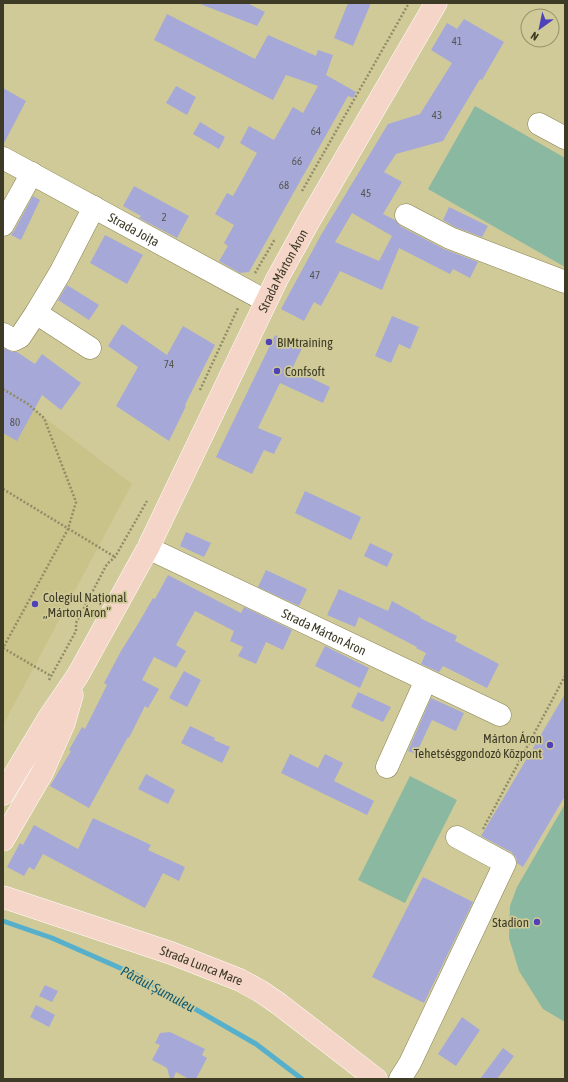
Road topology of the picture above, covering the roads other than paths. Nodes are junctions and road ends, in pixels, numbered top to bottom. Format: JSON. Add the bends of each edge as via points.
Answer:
{"nodes":[{"id":1,"x":436,"y":3,"type":"edge"},
{"id":2,"x":539,"y":124,"type":"dead end"},
{"id":3,"x":565,"y":138,"type":"edge"},
{"id":4,"x":3,"y":158,"type":"edge"},
{"id":5,"x":32,"y":173,"type":"junction"},
{"id":6,"x":94,"y":207,"type":"junction"},
{"id":7,"x":406,"y":215,"type":"dead end"},
{"id":8,"x":3,"y":225,"type":"edge"},
{"id":9,"x":565,"y":282,"type":"edge"},
{"id":10,"x":266,"y":301,"type":"junction"},
{"id":11,"x":36,"y":313,"type":"junction"},
{"id":12,"x":3,"y":334,"type":"edge"},
{"id":13,"x":90,"y":348,"type":"dead end"},
{"id":14,"x":148,"y":548,"type":"junction"},
{"id":15,"x":78,"y":675,"type":"junction"},
{"id":16,"x":426,"y":680,"type":"junction"},
{"id":17,"x":500,"y":715,"type":"dead end"},
{"id":18,"x":386,"y":767,"type":"dead end"},
{"id":19,"x":3,"y":794,"type":"edge"},
{"id":20,"x":3,"y":840,"type":"edge"},
{"id":21,"x":465,"y":842,"type":"road end"},
{"id":22,"x":3,"y":897,"type":"edge"},
{"id":23,"x":376,"y":1079,"type":"edge"},
{"id":24,"x":400,"y":1079,"type":"edge"}],
"edges":[{"from":1,"to":10,"type":"main road","name":"Strada Márton Áron","via":[[309,221]]},
{"from":2,"to":3,"type":"street"},
{"from":4,"to":5,"type":"street","name":"Strada Joița"},
{"from":5,"to":6,"type":"street","name":"Strada Joița"},
{"from":5,"to":8,"type":"street"},
{"from":6,"to":10,"type":"street","name":"Strada Joița"},
{"from":6,"to":11,"type":"street"},
{"from":7,"to":9,"type":"street","via":[[455,240]]},
{"from":10,"to":14,"type":"main road","name":"Strada Márton Áron"},
{"from":11,"to":12,"type":"street","via":[[20,337],[14,340]]},
{"from":11,"to":13,"type":"street"},
{"from":14,"to":15,"type":"main road","name":"Strada Márton Áron"},
{"from":14,"to":16,"type":"street","name":"Strada Márton Áron"},
{"from":15,"to":19,"type":"main road","name":"Strada Márton Áron"},
{"from":15,"to":20,"type":"main road","name":"Strada Márton Áron","via":[[64,723],[42,773]]},
{"from":16,"to":17,"type":"street","name":"Strada Márton Áron"},
{"from":16,"to":18,"type":"street"},
{"from":21,"to":24,"type":"street","via":[[505,863]]},
{"from":22,"to":23,"type":"main road","name":"Strada Lunca Mare","via":[[171,953],[240,980],[279,1004]]}]}
